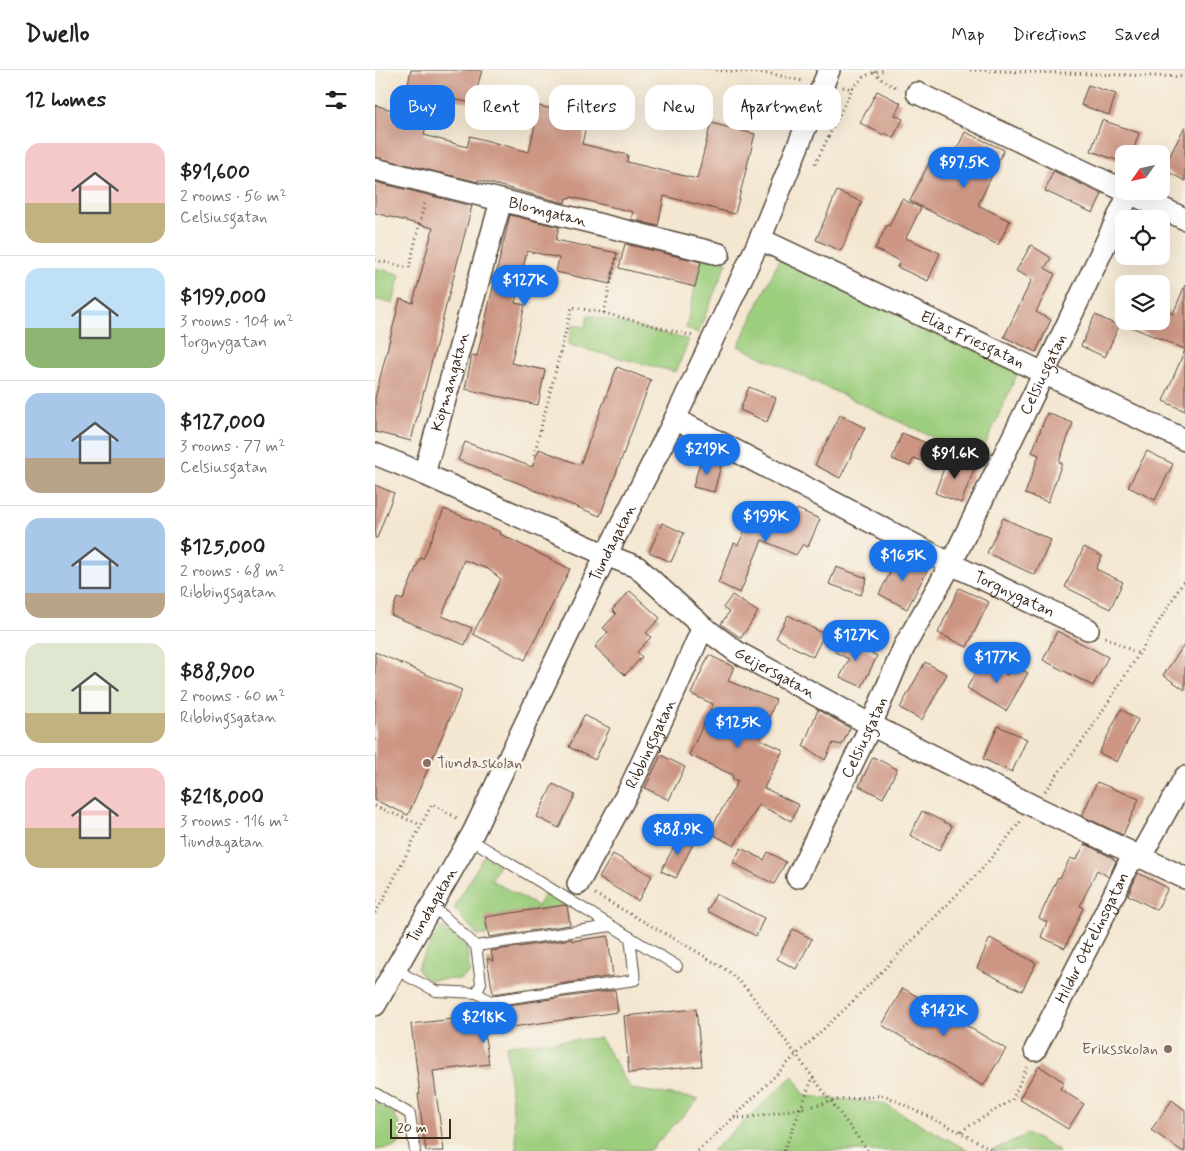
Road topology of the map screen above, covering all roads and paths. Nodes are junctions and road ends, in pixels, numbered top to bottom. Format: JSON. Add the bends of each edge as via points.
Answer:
{"nodes":[{"id":1,"x":829,"y":70,"type":"edge"},
{"id":2,"x":867,"y":70,"type":"edge"},
{"id":3,"x":970,"y":70,"type":"edge"},
{"id":4,"x":873,"y":72,"type":"dead end"},
{"id":5,"x":865,"y":76,"type":"dead end"},
{"id":6,"x":1185,"y":77,"type":"edge"},
{"id":7,"x":917,"y":93,"type":"joint"},
{"id":8,"x":375,"y":170,"type":"edge"},
{"id":9,"x":430,"y":183,"type":"junction"},
{"id":10,"x":1115,"y":187,"type":"edge"},
{"id":11,"x":1126,"y":200,"type":"edge"},
{"id":12,"x":1142,"y":200,"type":"edge"},
{"id":13,"x":501,"y":201,"type":"junction"},
{"id":14,"x":1185,"y":219,"type":"edge"},
{"id":15,"x":622,"y":230,"type":"junction"},
{"id":16,"x":760,"y":239,"type":"junction"},
{"id":17,"x":719,"y":254,"type":"dead end"},
{"id":18,"x":375,"y":260,"type":"edge"},
{"id":19,"x":604,"y":313,"type":"junction"},
{"id":20,"x":695,"y":336,"type":"dead end"},
{"id":21,"x":1044,"y":373,"type":"junction"},
{"id":22,"x":675,"y":420,"type":"junction"},
{"id":23,"x":1185,"y":440,"type":"edge"},
{"id":24,"x":375,"y":454,"type":"edge"},
{"id":25,"x":534,"y":455,"type":"dead end"},
{"id":26,"x":424,"y":474,"type":"junction"},
{"id":27,"x":606,"y":555,"type":"junction"},
{"id":28,"x":951,"y":564,"type":"junction"},
{"id":29,"x":1185,"y":579,"type":"edge"},
{"id":30,"x":703,"y":627,"type":"junction"},
{"id":31,"x":1089,"y":629,"type":"joint"},
{"id":32,"x":1139,"y":654,"type":"junction"},
{"id":33,"x":871,"y":725,"type":"junction"},
{"id":34,"x":1185,"y":777,"type":"edge"},
{"id":35,"x":375,"y":806,"type":"edge"},
{"id":36,"x":1033,"y":806,"type":"junction"},
{"id":37,"x":421,"y":825,"type":"junction"},
{"id":38,"x":466,"y":829,"type":"junction"},
{"id":39,"x":1141,"y":856,"type":"junction"},
{"id":40,"x":797,"y":877,"type":"dead end"},
{"id":41,"x":1185,"y":878,"type":"edge"},
{"id":42,"x":578,"y":884,"type":"dead end"},
{"id":43,"x":375,"y":902,"type":"edge"},
{"id":44,"x":381,"y":904,"type":"junction"},
{"id":45,"x":431,"y":908,"type":"junction"},
{"id":46,"x":375,"y":914,"type":"edge"},
{"id":47,"x":611,"y":926,"type":"junction"},
{"id":48,"x":630,"y":937,"type":"junction"},
{"id":49,"x":476,"y":946,"type":"junction"},
{"id":50,"x":677,"y":966,"type":"dead end"},
{"id":51,"x":397,"y":968,"type":"junction"},
{"id":52,"x":477,"y":993,"type":"junction"},
{"id":53,"x":375,"y":1006,"type":"edge"},
{"id":54,"x":1035,"y":1050,"type":"joint"},
{"id":55,"x":796,"y":1055,"type":"junction"},
{"id":56,"x":813,"y":1078,"type":"junction"},
{"id":57,"x":375,"y":1093,"type":"edge"},
{"id":58,"x":830,"y":1100,"type":"junction"},
{"id":59,"x":801,"y":1108,"type":"junction"},
{"id":60,"x":733,"y":1118,"type":"junction"},
{"id":61,"x":960,"y":1132,"type":"junction"},
{"id":62,"x":415,"y":1151,"type":"edge"},
{"id":63,"x":698,"y":1151,"type":"edge"},
{"id":64,"x":784,"y":1151,"type":"edge"},
{"id":65,"x":868,"y":1151,"type":"edge"},
{"id":66,"x":994,"y":1151,"type":"edge"}],
"edges":[{"from":1,"to":16,"type":"street","name":"Tiundagatan"},
{"from":2,"to":5,"type":"path"},
{"from":3,"to":6,"type":"path"},
{"from":4,"to":7,"type":"path","via":[[887,83]]},
{"from":7,"to":10,"type":"street"},
{"from":8,"to":9,"type":"street","name":"Blomgatan"},
{"from":9,"to":13,"type":"street","name":"Blomgatan"},
{"from":9,"to":18,"type":"path","via":[[409,268]]},
{"from":11,"to":21,"type":"street","name":"Celsiusgatan"},
{"from":12,"to":14,"type":"street"},
{"from":13,"to":15,"type":"street","name":"Blomgatan"},
{"from":13,"to":26,"type":"street","name":"Köpmangatan"},
{"from":15,"to":17,"type":"street","name":"Blomgatan"},
{"from":15,"to":19,"type":"path"},
{"from":16,"to":21,"type":"street","name":"Elias Friesgatan"},
{"from":16,"to":22,"type":"street","name":"Tiundagatan"},
{"from":19,"to":20,"type":"path"},
{"from":19,"to":25,"type":"path","via":[[572,307]]},
{"from":21,"to":23,"type":"street","name":"Elias Friesgatan"},
{"from":21,"to":28,"type":"street","name":"Celsiusgatan"},
{"from":22,"to":27,"type":"street","name":"Tiundagatan"},
{"from":22,"to":28,"type":"street","name":"Torgnygatan"},
{"from":24,"to":26,"type":"street","name":"Geijersgatan"},
{"from":26,"to":27,"type":"street","name":"Geijersgatan"},
{"from":27,"to":30,"type":"street","name":"Geijersgatan","via":[[637,568]]},
{"from":27,"to":38,"type":"street","name":"Tiundagatan"},
{"from":28,"to":31,"type":"street","name":"Torgnygatan"},
{"from":28,"to":33,"type":"street","name":"Celsiusgatan","via":[[904,646]]},
{"from":29,"to":32,"type":"path"},
{"from":30,"to":33,"type":"street","name":"Geijersgatan","via":[[737,652]]},
{"from":30,"to":42,"type":"street","name":"Ribbingsgatan","via":[[628,792]]},
{"from":31,"to":32,"type":"path"},
{"from":32,"to":36,"type":"path","via":[[1089,732]]},
{"from":33,"to":36,"type":"street","name":"Geijersgatan"},
{"from":33,"to":40,"type":"street","name":"Celsiusgatan"},
{"from":34,"to":39,"type":"street","name":"Hildur Ottelinsgatan"},
{"from":35,"to":37,"type":"path"},
{"from":36,"to":39,"type":"street","name":"Geijersgatan"},
{"from":36,"to":55,"type":"path","via":[[983,868],[847,1008]]},
{"from":37,"to":38,"type":"path","via":[[432,804]]},
{"from":37,"to":44,"type":"path"},
{"from":38,"to":45,"type":"street","name":"Tiundagatan"},
{"from":38,"to":47,"type":"lane"},
{"from":39,"to":41,"type":"street","name":"Geijersgatan"},
{"from":39,"to":54,"type":"street","name":"Hildur Ottelinsgatan","via":[[1129,863]]},
{"from":43,"to":44,"type":"path"},
{"from":44,"to":46,"type":"path"},
{"from":45,"to":49,"type":"lane"},
{"from":45,"to":51,"type":"street","name":"Tiundagatan"},
{"from":47,"to":48,"type":"lane"},
{"from":47,"to":49,"type":"lane"},
{"from":48,"to":50,"type":"lane"},
{"from":48,"to":52,"type":"lane","via":[[635,980],[489,1001]]},
{"from":49,"to":52,"type":"lane","via":[[481,982]]},
{"from":51,"to":52,"type":"lane","via":[[437,991]]},
{"from":51,"to":53,"type":"street","name":"Tiundagatan"},
{"from":54,"to":61,"type":"path","via":[[1012,1100]]},
{"from":55,"to":56,"type":"path"},
{"from":55,"to":60,"type":"path"},
{"from":56,"to":58,"type":"path"},
{"from":56,"to":59,"type":"path"},
{"from":57,"to":62,"type":"lane","via":[[410,1114]]},
{"from":58,"to":59,"type":"path"},
{"from":58,"to":61,"type":"path","via":[[884,1095]]},
{"from":58,"to":65,"type":"path"},
{"from":59,"to":60,"type":"path"},
{"from":59,"to":64,"type":"path"},
{"from":60,"to":63,"type":"path"},
{"from":61,"to":66,"type":"path"}]}
